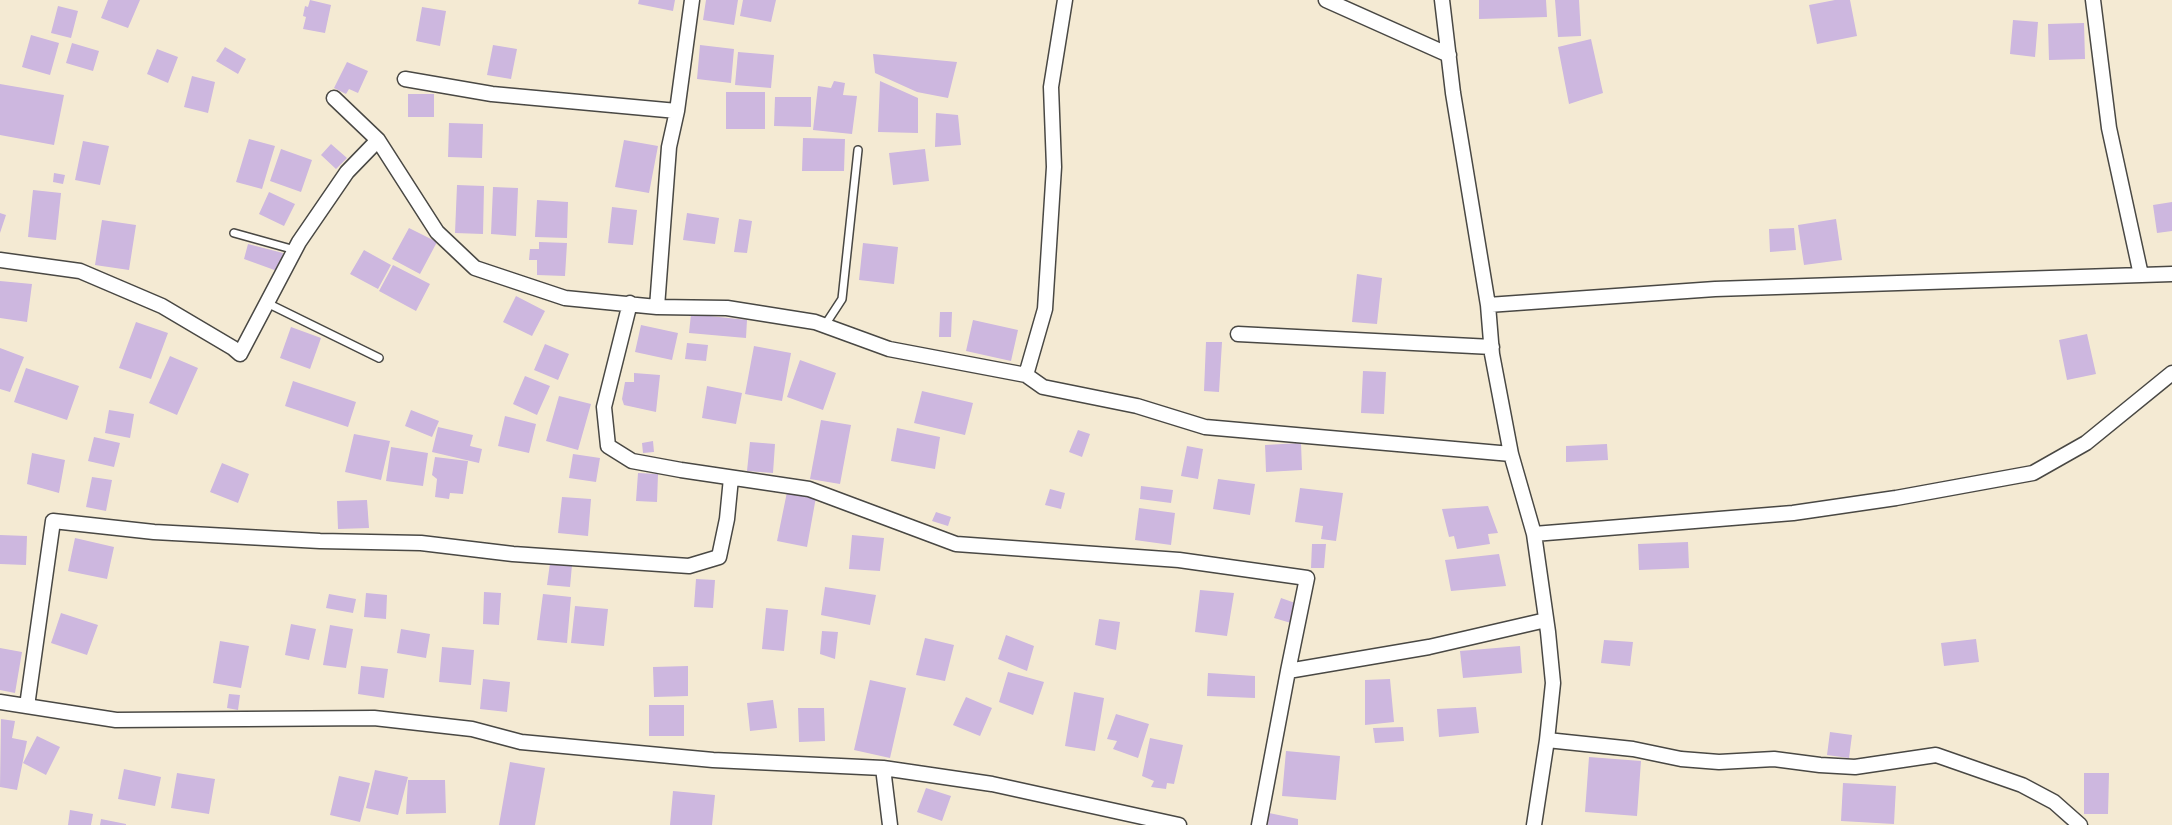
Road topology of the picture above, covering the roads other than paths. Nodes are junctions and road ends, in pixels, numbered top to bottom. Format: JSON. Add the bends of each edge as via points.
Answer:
{"nodes":[{"id":1,"x":691,"y":0,"type":"edge"},
{"id":2,"x":1065,"y":0,"type":"edge"},
{"id":3,"x":1326,"y":0,"type":"edge"},
{"id":4,"x":1442,"y":0,"type":"edge"},
{"id":5,"x":2093,"y":0,"type":"edge"},
{"id":6,"x":1449,"y":55,"type":"junction"},
{"id":7,"x":405,"y":79,"type":"dead end"},
{"id":8,"x":334,"y":98,"type":"dead end"},
{"id":9,"x":677,"y":111,"type":"junction"},
{"id":10,"x":378,"y":140,"type":"junction"},
{"id":11,"x":858,"y":150,"type":"dead end"},
{"id":12,"x":234,"y":233,"type":"dead end"},
{"id":13,"x":295,"y":250,"type":"junction"},
{"id":14,"x":0,"y":260,"type":"edge"},
{"id":15,"x":2172,"y":274,"type":"edge"},
{"id":16,"x":2141,"y":275,"type":"junction"},
{"id":17,"x":267,"y":303,"type":"junction"},
{"id":18,"x":630,"y":303,"type":"junction"},
{"id":19,"x":1488,"y":305,"type":"junction"},
{"id":20,"x":657,"y":307,"type":"junction"},
{"id":21,"x":825,"y":325,"type":"junction"},
{"id":22,"x":1238,"y":334,"type":"dead end"},
{"id":23,"x":1492,"y":347,"type":"junction"},
{"id":24,"x":379,"y":358,"type":"dead end"},
{"id":25,"x":2172,"y":373,"type":"edge"},
{"id":26,"x":1026,"y":375,"type":"junction"},
{"id":27,"x":1511,"y":454,"type":"junction"},
{"id":28,"x":731,"y":478,"type":"junction"},
{"id":29,"x":1535,"y":534,"type":"junction"},
{"id":30,"x":1546,"y":620,"type":"junction"},
{"id":31,"x":1288,"y":671,"type":"junction"},
{"id":32,"x":0,"y":702,"type":"edge"},
{"id":33,"x":27,"y":706,"type":"junction"},
{"id":34,"x":1547,"y":740,"type":"junction"},
{"id":35,"x":883,"y":768,"type":"junction"},
{"id":36,"x":890,"y":825,"type":"edge"},
{"id":37,"x":1179,"y":825,"type":"edge"},
{"id":38,"x":1259,"y":825,"type":"edge"},
{"id":39,"x":1534,"y":825,"type":"edge"},
{"id":40,"x":2080,"y":825,"type":"edge"}],
"edges":[{"from":1,"to":9,"type":"street"},
{"from":2,"to":26,"type":"street","via":[[1051,87],[1054,167],[1045,309]]},
{"from":3,"to":6,"type":"street"},
{"from":4,"to":6,"type":"street"},
{"from":5,"to":16,"type":"street","via":[[2109,128]]},
{"from":6,"to":19,"type":"street"},
{"from":7,"to":9,"type":"street","via":[[492,94]]},
{"from":8,"to":10,"type":"street"},
{"from":9,"to":20,"type":"street","via":[[668,147]]},
{"from":10,"to":13,"type":"street","via":[[347,172]]},
{"from":10,"to":18,"type":"street","via":[[437,232],[475,268],[565,298]]},
{"from":11,"to":21,"type":"lane","via":[[842,299]]},
{"from":12,"to":13,"type":"lane"},
{"from":13,"to":17,"type":"street"},
{"from":14,"to":17,"type":"street","via":[[80,271],[162,306],[240,354]]},
{"from":15,"to":16,"type":"street"},
{"from":16,"to":19,"type":"street","via":[[1715,289]]},
{"from":17,"to":24,"type":"lane"},
{"from":18,"to":20,"type":"street"},
{"from":18,"to":28,"type":"street","via":[[604,407],[608,446],[632,461]]},
{"from":19,"to":23,"type":"street"},
{"from":20,"to":21,"type":"street","via":[[727,308]]},
{"from":21,"to":26,"type":"street","via":[[889,349]]},
{"from":22,"to":23,"type":"street"},
{"from":23,"to":27,"type":"street"},
{"from":25,"to":29,"type":"street","via":[[2086,443],[2033,473],[1793,513]]},
{"from":26,"to":27,"type":"street","via":[[1042,387],[1137,406],[1205,427]]},
{"from":27,"to":29,"type":"street"},
{"from":28,"to":31,"type":"street","via":[[809,489],[956,544],[1178,560],[1307,578]]},
{"from":28,"to":33,"type":"street","via":[[719,557],[689,566],[513,554],[421,542],[154,532],[53,522]]},
{"from":29,"to":30,"type":"street"},
{"from":30,"to":31,"type":"street","via":[[1429,647]]},
{"from":30,"to":34,"type":"street","via":[[1553,683]]},
{"from":31,"to":38,"type":"street"},
{"from":32,"to":33,"type":"street"},
{"from":33,"to":35,"type":"street","via":[[116,720],[374,718],[472,729],[521,742],[713,760]]},
{"from":34,"to":39,"type":"street"},
{"from":34,"to":40,"type":"street","via":[[1719,762],[1774,759],[1855,767],[1936,755],[2022,785],[2054,802]]},
{"from":35,"to":36,"type":"street"},
{"from":35,"to":37,"type":"street","via":[[992,784]]}]}
